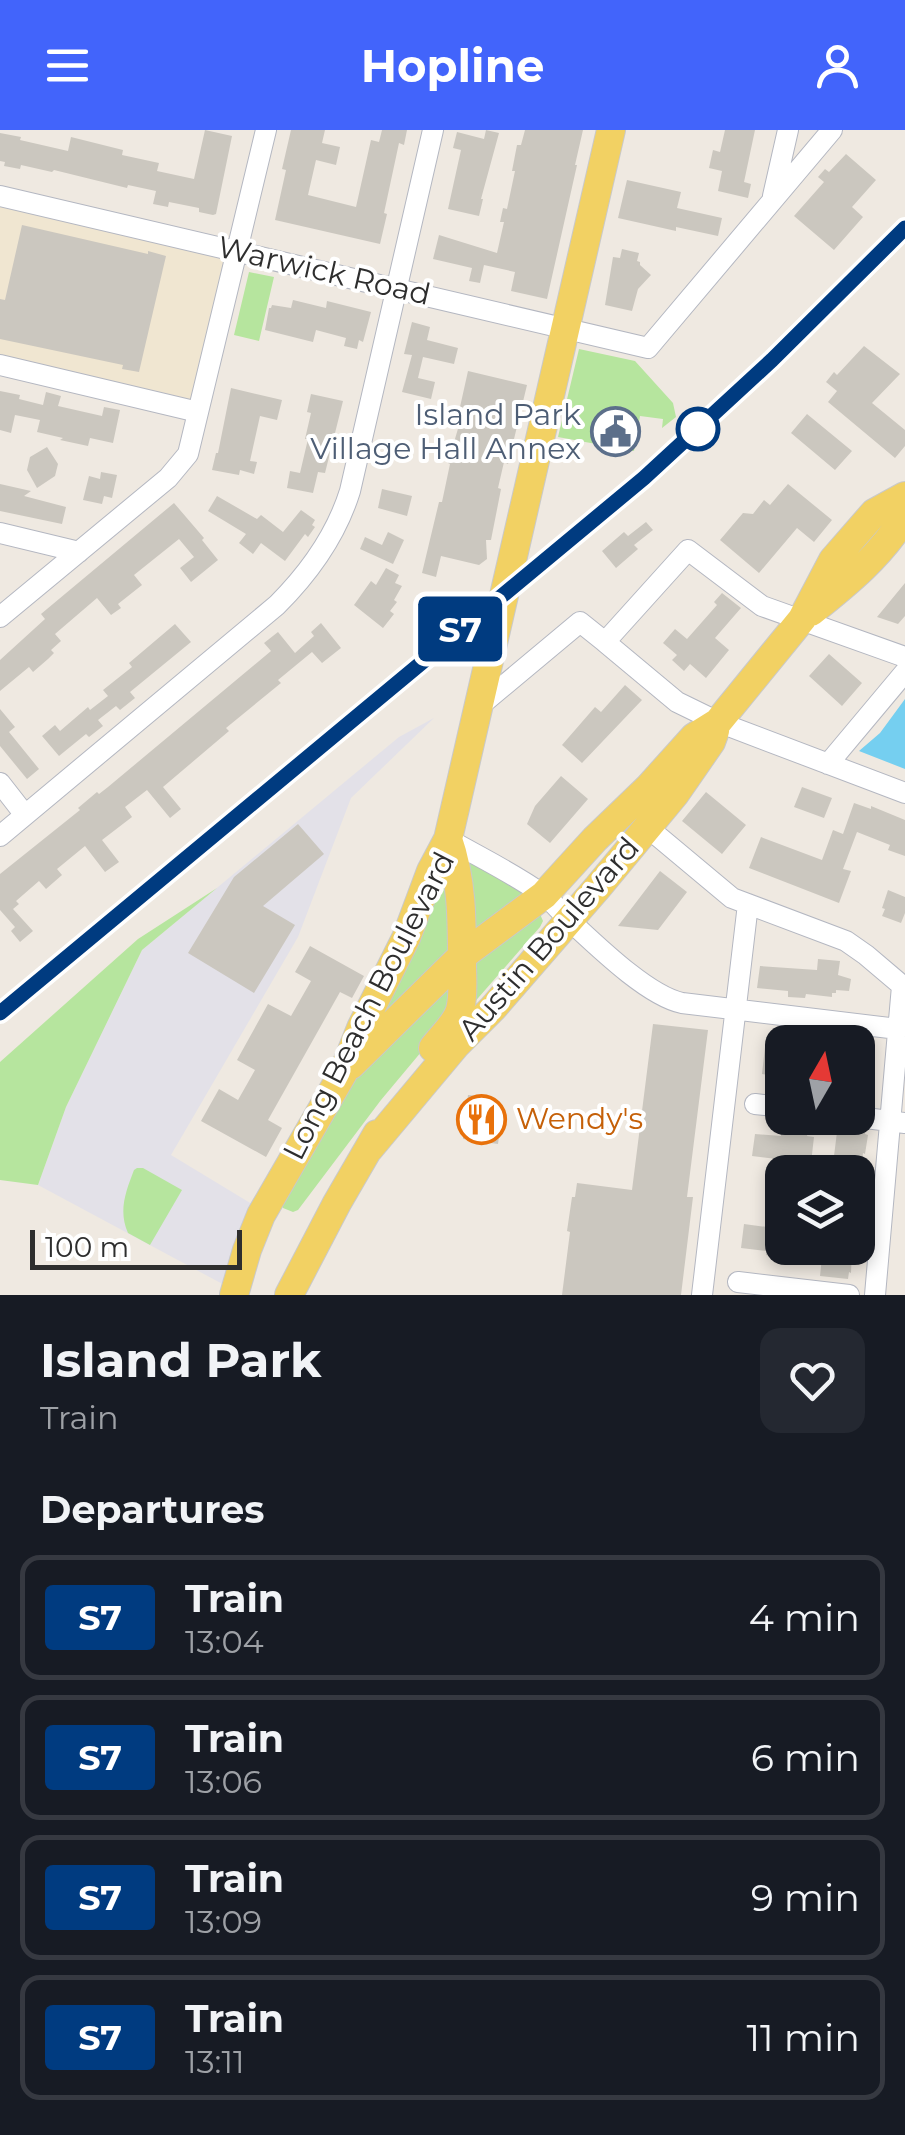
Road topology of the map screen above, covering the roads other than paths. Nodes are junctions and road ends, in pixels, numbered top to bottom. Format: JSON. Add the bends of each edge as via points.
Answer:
{"nodes":[{"id":1,"x":266,"y":130,"type":"edge"},
{"id":2,"x":434,"y":130,"type":"edge"},
{"id":3,"x":611,"y":130,"type":"edge"},
{"id":4,"x":788,"y":130,"type":"edge"},
{"id":5,"x":832,"y":130,"type":"edge"},
{"id":6,"x":0,"y":196,"type":"edge"},
{"id":7,"x":771,"y":202,"type":"junction"},
{"id":8,"x":237,"y":250,"type":"junction"},
{"id":9,"x":397,"y":288,"type":"junction"},
{"id":10,"x":565,"y":328,"type":"junction"},
{"id":11,"x":0,"y":365,"type":"edge"},
{"id":12,"x":198,"y":412,"type":"junction"},
{"id":13,"x":905,"y":496,"type":"edge"},
{"id":14,"x":905,"y":516,"type":"edge"},
{"id":15,"x":0,"y":534,"type":"edge"},
{"id":16,"x":79,"y":552,"type":"junction"},
{"id":17,"x":0,"y":617,"type":"edge"},
{"id":18,"x":802,"y":619,"type":"junction"},
{"id":19,"x":605,"y":642,"type":"junction"},
{"id":20,"x":905,"y":657,"type":"edge"},
{"id":21,"x":905,"y":672,"type":"edge"},
{"id":22,"x":477,"y":708,"type":"junction"},
{"id":23,"x":718,"y":722,"type":"junction"},
{"id":24,"x":828,"y":764,"type":"junction"},
{"id":25,"x":0,"y":783,"type":"edge"},
{"id":26,"x":905,"y":793,"type":"edge"},
{"id":27,"x":25,"y":815,"type":"junction"},
{"id":28,"x":647,"y":827,"type":"junction"},
{"id":29,"x":0,"y":836,"type":"edge"},
{"id":30,"x":448,"y":839,"type":"junction"},
{"id":31,"x":544,"y":895,"type":"junction"},
{"id":32,"x":748,"y":904,"type":"junction"},
{"id":33,"x":570,"y":921,"type":"junction"},
{"id":34,"x":462,"y":956,"type":"junction"},
{"id":35,"x":904,"y":987,"type":"edge"},
{"id":36,"x":736,"y":1010,"type":"junction"},
{"id":37,"x":898,"y":1029,"type":"junction"},
{"id":38,"x":343,"y":1073,"type":"junction"},
{"id":39,"x":755,"y":1104,"type":"dead end"},
{"id":40,"x":765,"y":1105,"type":"edge"},
{"id":41,"x":898,"y":1122,"type":"edge"},
{"id":42,"x":369,"y":1150,"type":"junction"},
{"id":43,"x":738,"y":1282,"type":"dead end"},
{"id":44,"x":234,"y":1295,"type":"edge"},
{"id":45,"x":289,"y":1295,"type":"edge"},
{"id":46,"x":702,"y":1295,"type":"edge"},
{"id":47,"x":849,"y":1295,"type":"edge"},
{"id":48,"x":875,"y":1295,"type":"edge"}],
"edges":[{"from":1,"to":8,"type":"street"},
{"from":2,"to":9,"type":"street"},
{"from":3,"to":10,"type":"main road"},
{"from":4,"to":7,"type":"street"},
{"from":5,"to":7,"type":"street"},
{"from":6,"to":8,"type":"street","name":"Warwick Road"},
{"from":7,"to":10,"type":"street","name":"Warwick Road","via":[[648,348]]},
{"from":8,"to":9,"type":"street","name":"Warwick Road"},
{"from":8,"to":12,"type":"street"},
{"from":9,"to":10,"type":"street","name":"Warwick Road"},
{"from":9,"to":27,"type":"street","via":[[350,491],[319,557],[277,605]]},
{"from":10,"to":22,"type":"main road"},
{"from":11,"to":12,"type":"street"},
{"from":12,"to":16,"type":"street","via":[[177,470]]},
{"from":13,"to":18,"type":"main road","name":"Austin Boulevard","via":[[874,512],[833,560]]},
{"from":14,"to":18,"type":"main road","name":"Austin Boulevard","via":[[856,576]]},
{"from":15,"to":16,"type":"street"},
{"from":16,"to":17,"type":"street"},
{"from":18,"to":19,"type":"street","via":[[762,606],[688,550]]},
{"from":18,"to":20,"type":"street"},
{"from":18,"to":23,"type":"main road","name":"Austin Boulevard"},
{"from":19,"to":22,"type":"street","via":[[580,622]]},
{"from":19,"to":23,"type":"street","via":[[677,702]]},
{"from":21,"to":24,"type":"street"},
{"from":22,"to":30,"type":"main road"},
{"from":23,"to":24,"type":"street"},
{"from":23,"to":28,"type":"main road","name":"Austin Boulevard","via":[[711,742]]},
{"from":23,"to":31,"type":"main road","name":"Austin Boulevard","via":[[694,737]]},
{"from":24,"to":26,"type":"street"},
{"from":25,"to":27,"type":"street"},
{"from":27,"to":29,"type":"street"},
{"from":28,"to":32,"type":"street"},
{"from":28,"to":33,"type":"main road","name":"Austin Boulevard"},
{"from":30,"to":31,"type":"street"},
{"from":30,"to":34,"type":"main road","name":"Long Beach Boulevard","via":[[458,876]]},
{"from":30,"to":38,"type":"main road","name":"Long Beach Boulevard"},
{"from":31,"to":33,"type":"street"},
{"from":31,"to":34,"type":"main road","name":"Austin Boulevard"},
{"from":32,"to":35,"type":"street","via":[[846,941]]},
{"from":32,"to":36,"type":"street"},
{"from":33,"to":36,"type":"street","via":[[667,999]]},
{"from":33,"to":42,"type":"main road","name":"Austin Boulevard"},
{"from":34,"to":38,"type":"main road","name":"Austin Boulevard"},
{"from":34,"to":42,"type":"main road","name":"Long Beach Boulevard","via":[[456,1020],[404,1082]]},
{"from":35,"to":37,"type":"street"},
{"from":36,"to":37,"type":"street"},
{"from":36,"to":46,"type":"street"},
{"from":37,"to":41,"type":"street"},
{"from":38,"to":44,"type":"main road","name":"Long Beach Boulevard","via":[[261,1215]]},
{"from":39,"to":40,"type":"street"},
{"from":41,"to":48,"type":"street"},
{"from":42,"to":45,"type":"main road","name":"Long Beach Boulevard"},
{"from":43,"to":47,"type":"street"}]}
